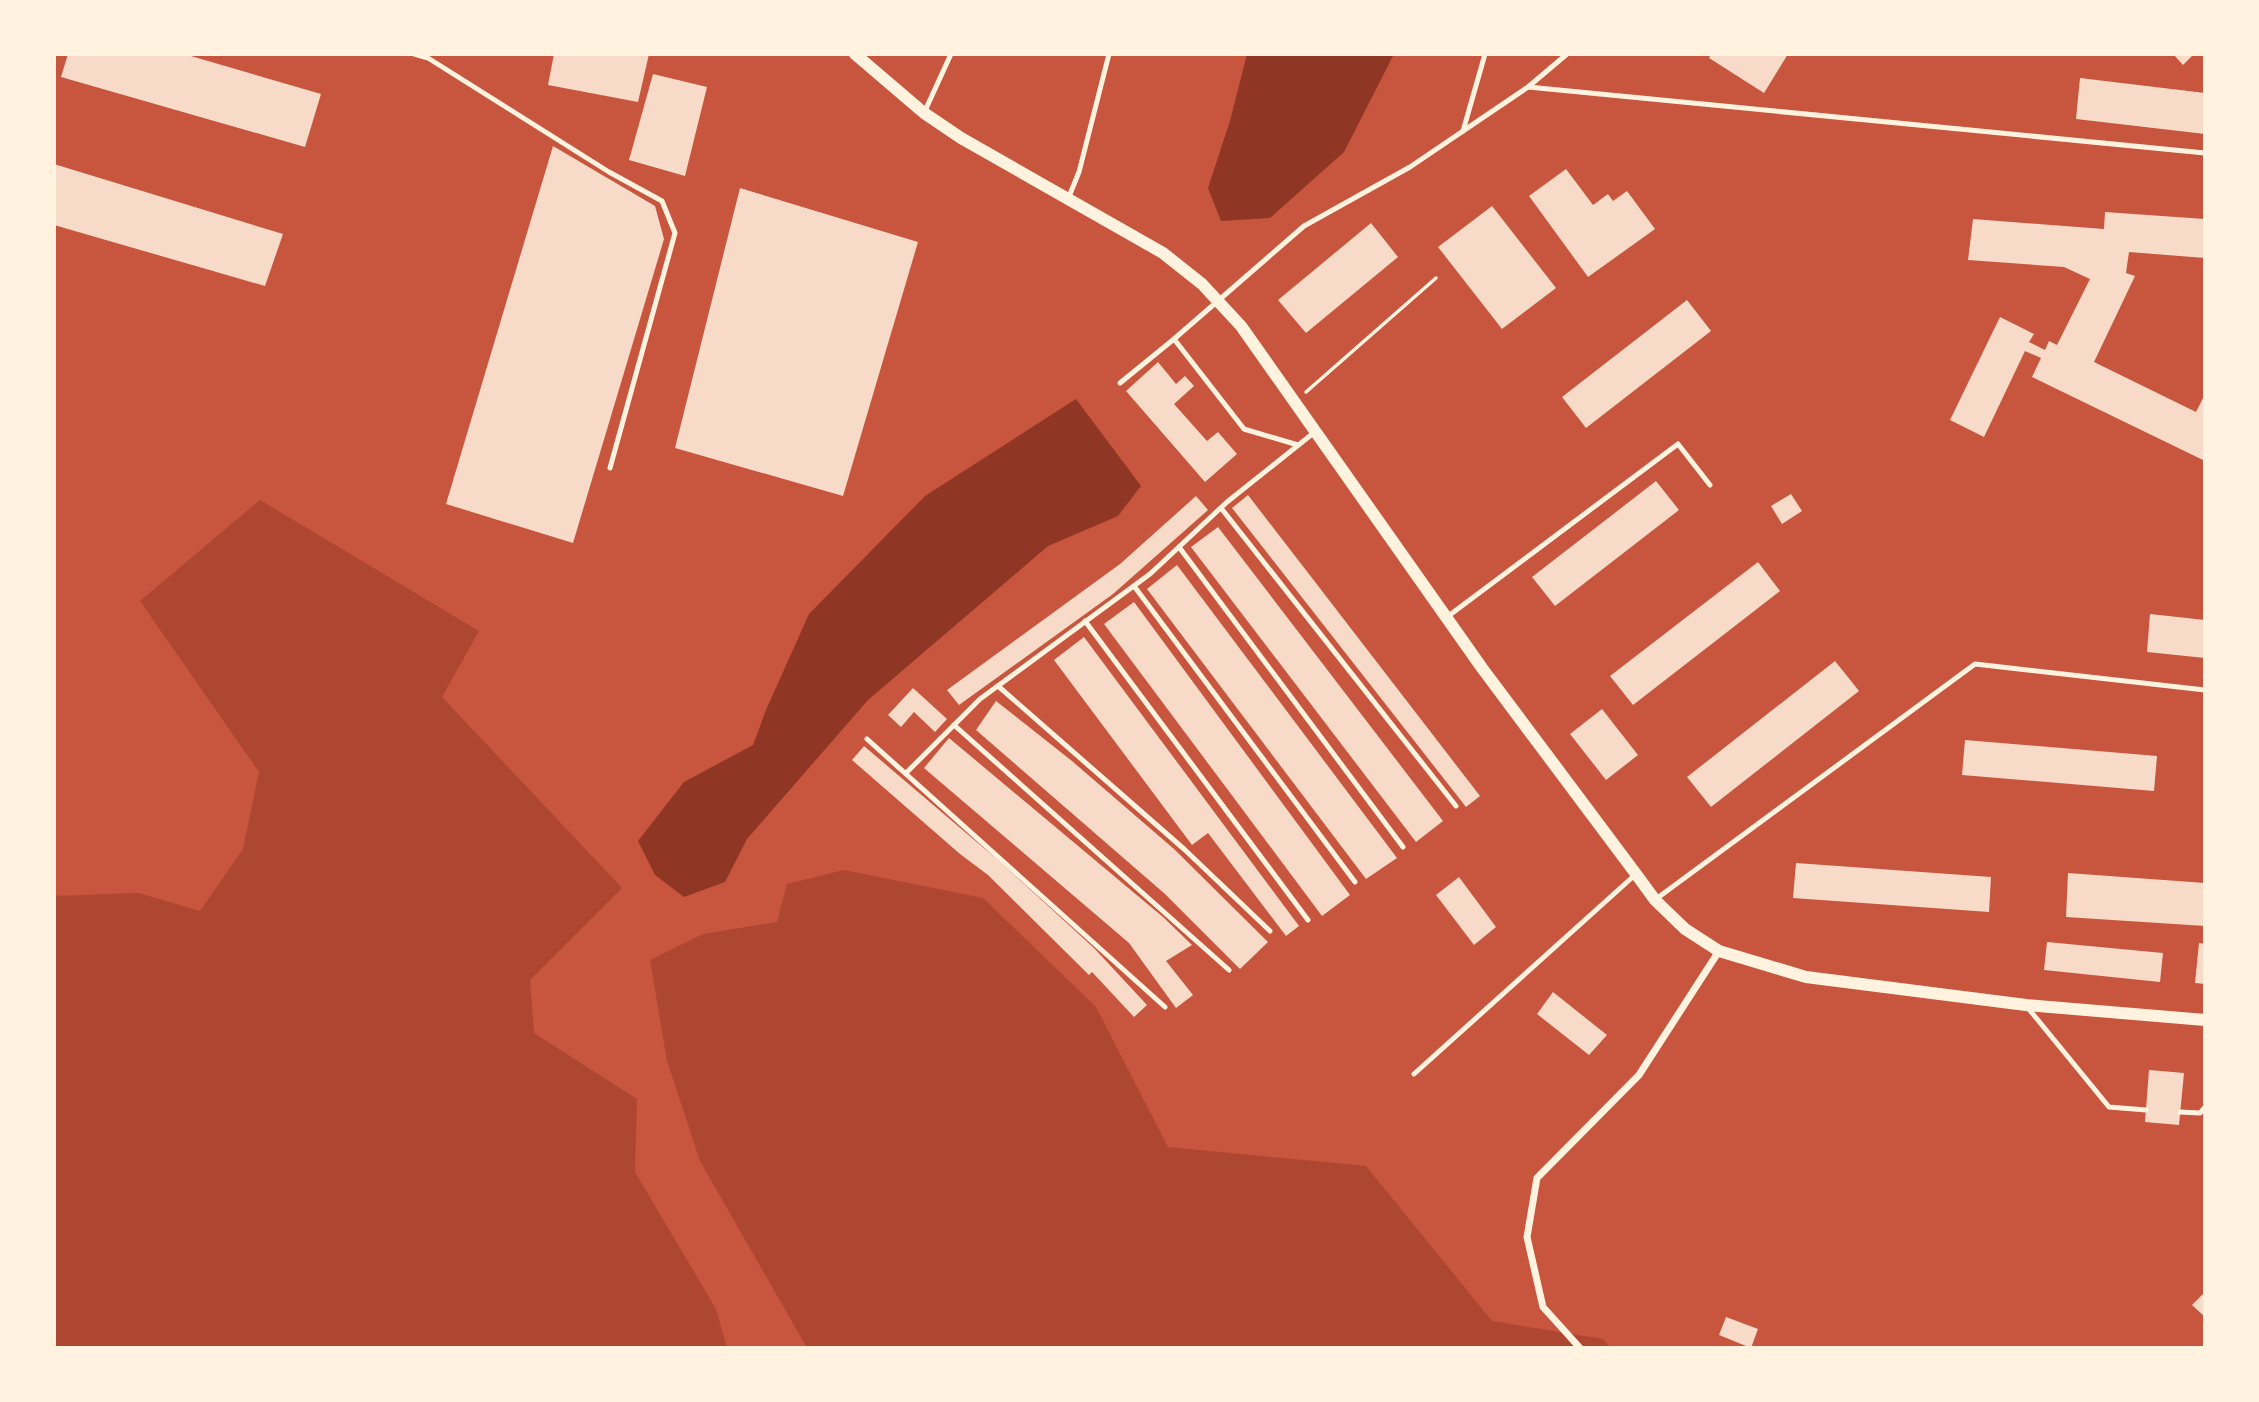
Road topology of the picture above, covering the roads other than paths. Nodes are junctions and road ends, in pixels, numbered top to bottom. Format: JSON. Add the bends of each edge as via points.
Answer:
{"nodes":[{"id":1,"x":414,"y":54,"type":"edge"},
{"id":2,"x":855,"y":54,"type":"edge"},
{"id":3,"x":951,"y":54,"type":"edge"},
{"id":4,"x":1109,"y":54,"type":"edge"},
{"id":5,"x":1485,"y":54,"type":"edge"},
{"id":6,"x":1567,"y":54,"type":"edge"},
{"id":7,"x":1528,"y":88,"type":"junction"},
{"id":8,"x":924,"y":113,"type":"junction"},
{"id":9,"x":1463,"y":131,"type":"junction"},
{"id":10,"x":2205,"y":153,"type":"edge"},
{"id":11,"x":1068,"y":199,"type":"junction"},
{"id":12,"x":1219,"y":302,"type":"junction"},
{"id":13,"x":1174,"y":339,"type":"junction"},
{"id":14,"x":1120,"y":383,"type":"dead end"},
{"id":15,"x":1316,"y":431,"type":"junction"},
{"id":16,"x":1298,"y":446,"type":"junction"},
{"id":17,"x":610,"y":468,"type":"dead end"},
{"id":18,"x":1710,"y":485,"type":"dead end"},
{"id":19,"x":1221,"y":508,"type":"junction"},
{"id":20,"x":1179,"y":547,"type":"junction"},
{"id":21,"x":1134,"y":586,"type":"junction"},
{"id":22,"x":1447,"y":617,"type":"junction"},
{"id":23,"x":1085,"y":621,"type":"junction"},
{"id":24,"x":998,"y":686,"type":"junction"},
{"id":25,"x":2205,"y":690,"type":"edge"},
{"id":26,"x":954,"y":725,"type":"junction"},
{"id":27,"x":867,"y":739,"type":"dead end"},
{"id":28,"x":905,"y":773,"type":"junction"},
{"id":29,"x":1456,"y":806,"type":"dead end"},
{"id":30,"x":1404,"y":847,"type":"dead end"},
{"id":31,"x":1636,"y":874,"type":"junction"},
{"id":32,"x":1355,"y":882,"type":"dead end"},
{"id":33,"x":1655,"y":900,"type":"junction"},
{"id":34,"x":1308,"y":920,"type":"dead end"},
{"id":35,"x":1270,"y":932,"type":"dead end"},
{"id":36,"x":1719,"y":951,"type":"junction"},
{"id":37,"x":1230,"y":970,"type":"dead end"},
{"id":38,"x":2026,"y":1005,"type":"junction"},
{"id":39,"x":1165,"y":1007,"type":"dead end"},
{"id":40,"x":2205,"y":1020,"type":"edge"},
{"id":41,"x":1414,"y":1073,"type":"dead end"},
{"id":42,"x":2205,"y":1107,"type":"edge"},
{"id":43,"x":2146,"y":1110,"type":"dead end"},
{"id":44,"x":2180,"y":1112,"type":"dead end"},
{"id":45,"x":1580,"y":1348,"type":"edge"}],
"edges":[{"from":1,"to":17,"type":"lane","via":[[428,58],[662,201],[675,233]]},
{"from":2,"to":8,"type":"street"},
{"from":3,"to":8,"type":"lane"},
{"from":4,"to":11,"type":"lane"},
{"from":5,"to":9,"type":"lane"},
{"from":6,"to":7,"type":"lane"},
{"from":7,"to":9,"type":"lane"},
{"from":7,"to":10,"type":"lane"},
{"from":8,"to":11,"type":"street"},
{"from":9,"to":12,"type":"lane","via":[[1410,167],[1304,226]]},
{"from":11,"to":12,"type":"street","via":[[1163,253]]},
{"from":12,"to":13,"type":"lane"},
{"from":12,"to":15,"type":"street"},
{"from":13,"to":14,"type":"lane"},
{"from":13,"to":16,"type":"lane","via":[[1244,429]]},
{"from":15,"to":16,"type":"lane"},
{"from":15,"to":22,"type":"street"},
{"from":16,"to":19,"type":"lane"},
{"from":18,"to":22,"type":"lane","via":[[1678,444]]},
{"from":19,"to":20,"type":"lane"},
{"from":19,"to":29,"type":"lane"},
{"from":20,"to":21,"type":"lane"},
{"from":20,"to":30,"type":"lane"},
{"from":21,"to":23,"type":"lane"},
{"from":21,"to":32,"type":"lane"},
{"from":22,"to":31,"type":"street"},
{"from":23,"to":24,"type":"lane"},
{"from":23,"to":34,"type":"lane"},
{"from":24,"to":26,"type":"lane"},
{"from":24,"to":35,"type":"lane","via":[[1184,849]]},
{"from":25,"to":33,"type":"lane","via":[[1975,664]]},
{"from":26,"to":28,"type":"lane"},
{"from":26,"to":37,"type":"lane"},
{"from":27,"to":28,"type":"lane"},
{"from":28,"to":39,"type":"lane"},
{"from":31,"to":33,"type":"street"},
{"from":31,"to":41,"type":"lane"},
{"from":33,"to":36,"type":"street","via":[[1685,929]]},
{"from":36,"to":38,"type":"street","via":[[1806,977]]},
{"from":36,"to":45,"type":"street","via":[[1639,1075],[1537,1178],[1527,1237],[1543,1307]]},
{"from":38,"to":40,"type":"street"},
{"from":38,"to":43,"type":"lane","via":[[2109,1107]]},
{"from":42,"to":44,"type":"lane","via":[[2200,1113]]}]}
